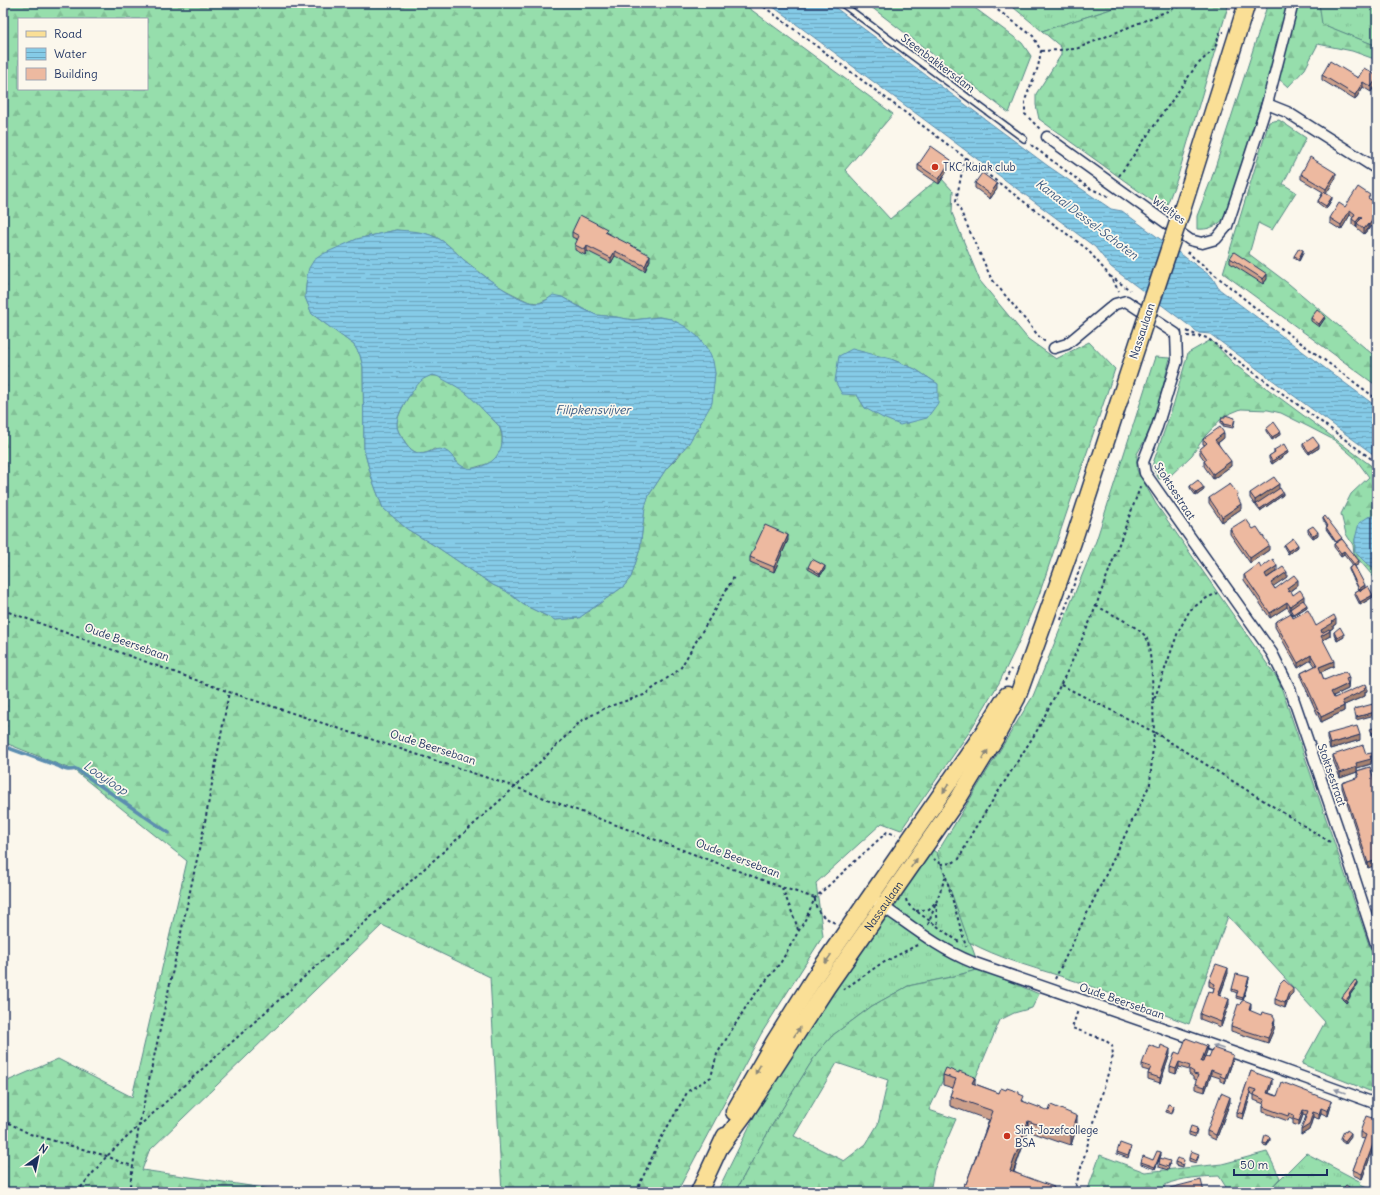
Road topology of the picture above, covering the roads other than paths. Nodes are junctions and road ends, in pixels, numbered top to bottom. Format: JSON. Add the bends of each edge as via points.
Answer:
{"nodes":[{"id":1,"x":841,"y":3,"type":"edge"},
{"id":2,"x":1247,"y":3,"type":"edge"},
{"id":3,"x":1293,"y":3,"type":"edge"},
{"id":4,"x":1267,"y":104,"type":"junction"},
{"id":5,"x":1047,"y":137,"type":"road end"},
{"id":6,"x":1024,"y":140,"type":"road end"},
{"id":7,"x":1377,"y":169,"type":"edge"},
{"id":8,"x":1054,"y":348,"type":"road end"},
{"id":9,"x":877,"y":902,"type":"junction"},
{"id":10,"x":1377,"y":947,"type":"edge"},
{"id":11,"x":1377,"y":1104,"type":"edge"},
{"id":12,"x":699,"y":1192,"type":"edge"}],
"edges":[{"from":1,"to":6,"type":"lane","name":"Steenbakkersdam"},
{"from":2,"to":9,"type":"main road","name":"Nassaulaan","bridge":true,"via":[[1073,542],[1016,698],[960,796]]},
{"from":3,"to":4,"type":"street","name":"Wieltjes"},
{"from":4,"to":5,"type":"street","name":"Wieltjes","via":[[1227,226],[1216,239],[1202,243],[1190,240]]},
{"from":4,"to":7,"type":"street","via":[[1287,112]]},
{"from":8,"to":10,"type":"street","name":"Stoktsestraat","via":[[1067,344],[1115,304],[1126,301],[1176,334],[1177,360],[1157,427],[1143,462],[1145,473],[1272,653],[1290,689]]},
{"from":11,"to":9,"type":"street","name":"Oude Beersebaan","one_way":true,"via":[[958,956],[923,936]]},
{"from":9,"to":12,"type":"main road","name":"Nassaulaan","via":[[814,978],[774,1042],[736,1107]]}]}
